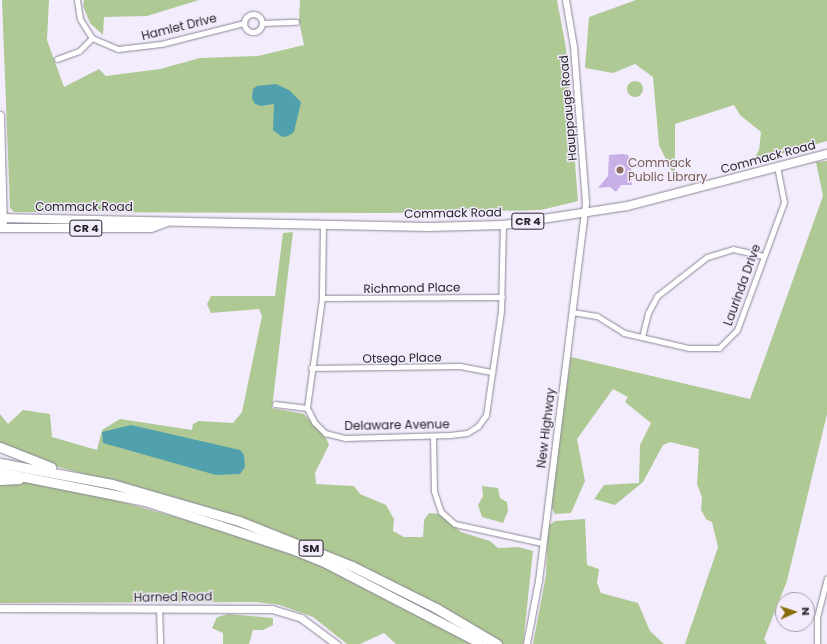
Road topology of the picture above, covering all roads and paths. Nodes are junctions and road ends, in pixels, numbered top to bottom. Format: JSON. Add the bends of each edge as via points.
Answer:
{"nodes":[{"id":1,"x":77,"y":0,"type":"edge"},
{"id":2,"x":566,"y":0,"type":"edge"},
{"id":3,"x":296,"y":22,"type":"dead end"},
{"id":4,"x":244,"y":23,"type":"junction"},
{"id":5,"x":262,"y":23,"type":"junction"},
{"id":6,"x":92,"y":38,"type":"junction"},
{"id":7,"x":56,"y":59,"type":"dead end"},
{"id":8,"x":0,"y":115,"type":"edge"},
{"id":9,"x":827,"y":154,"type":"edge"},
{"id":10,"x":777,"y":167,"type":"junction"},
{"id":11,"x":585,"y":214,"type":"junction"},
{"id":12,"x":2,"y":218,"type":"edge"},
{"id":13,"x":168,"y":222,"type":"junction"},
{"id":14,"x":322,"y":224,"type":"junction"},
{"id":15,"x":503,"y":225,"type":"junction"},
{"id":16,"x":2,"y":228,"type":"edge"},
{"id":17,"x":763,"y":256,"type":"junction"},
{"id":18,"x":502,"y":297,"type":"junction"},
{"id":19,"x":322,"y":298,"type":"junction"},
{"id":20,"x":572,"y":312,"type":"junction"},
{"id":21,"x":642,"y":337,"type":"junction"},
{"id":22,"x":311,"y":368,"type":"junction"},
{"id":23,"x":492,"y":372,"type":"junction"},
{"id":24,"x":275,"y":404,"type":"dead end"},
{"id":25,"x":307,"y":408,"type":"junction"},
{"id":26,"x":433,"y":436,"type":"junction"},
{"id":27,"x":0,"y":447,"type":"edge"},
{"id":28,"x":0,"y":463,"type":"edge"},
{"id":29,"x":0,"y":472,"type":"edge"},
{"id":30,"x":0,"y":480,"type":"edge"},
{"id":31,"x":78,"y":481,"type":"junction"},
{"id":32,"x":542,"y":543,"type":"junction"},
{"id":33,"x":827,"y":578,"type":"edge"},
{"id":34,"x":0,"y":608,"type":"edge"},
{"id":35,"x":159,"y":609,"type":"junction"},
{"id":36,"x":160,"y":644,"type":"edge"},
{"id":37,"x":336,"y":644,"type":"edge"},
{"id":38,"x":482,"y":644,"type":"edge"},
{"id":39,"x":497,"y":644,"type":"edge"},
{"id":40,"x":527,"y":644,"type":"edge"},
{"id":41,"x":818,"y":644,"type":"edge"}],
"edges":[{"from":1,"to":6,"type":"street","via":[[80,19]]},
{"from":2,"to":11,"type":"street","name":"Hauppauge Road","via":[[574,47],[586,188]]},
{"from":3,"to":5,"type":"street","name":"Hamlet Drive"},
{"from":4,"to":5,"type":"street","name":"Hamlet Drive","via":[[253,32],[260,28]]},
{"from":4,"to":5,"type":"street","name":"Hamlet Drive","via":[[247,16],[253,14],[259,16]]},
{"from":4,"to":6,"type":"street","name":"Hamlet Drive","via":[[128,49],[109,47]]},
{"from":6,"to":7,"type":"street","via":[[79,51]]},
{"from":8,"to":12,"type":"main road"},
{"from":9,"to":10,"type":"main road","name":"Commack Road","number":"CR 4"},
{"from":10,"to":11,"type":"main road","name":"Commack Road","number":"CR 4","via":[[684,193]]},
{"from":10,"to":17,"type":"street","name":"Laurinda Drive","via":[[784,202]]},
{"from":11,"to":15,"type":"main road","name":"Commack Road","number":"CR 4"},
{"from":11,"to":20,"type":"street","name":"New Highway"},
{"from":12,"to":13,"type":"main road","name":"Commack Road","number":"CR 4","via":[[146,219]]},
{"from":12,"to":16,"type":"main road"},
{"from":13,"to":14,"type":"main road","name":"Commack Road","number":"CR 4"},
{"from":13,"to":16,"type":"main road","name":"Commack Road","number":"CR 4","via":[[151,228]]},
{"from":14,"to":15,"type":"main road","name":"Commack Road","number":"CR 4"},
{"from":14,"to":19,"type":"street"},
{"from":15,"to":18,"type":"street","name":"Delaware Avenue"},
{"from":17,"to":21,"type":"street","via":[[733,249],[707,257],[657,296],[648,313]]},
{"from":17,"to":21,"type":"street","name":"Laurinda Drive","via":[[737,330],[719,348],[689,348]]},
{"from":18,"to":19,"type":"street","name":"Richmond Place"},
{"from":18,"to":23,"type":"street","name":"Delaware Avenue"},
{"from":19,"to":22,"type":"street"},
{"from":20,"to":21,"type":"street","name":"Laurinda Drive","via":[[597,316],[624,333]]},
{"from":20,"to":32,"type":"street","name":"New Highway"},
{"from":22,"to":23,"type":"street","name":"Otsego Place","via":[[460,366]]},
{"from":22,"to":25,"type":"street"},
{"from":23,"to":26,"type":"street","name":"Delaware Avenue","via":[[486,415],[478,426],[467,434]]},
{"from":24,"to":25,"type":"street"},
{"from":25,"to":26,"type":"street","name":"Delaware Avenue","via":[[314,422],[325,433],[345,438]]},
{"from":26,"to":32,"type":"street","via":[[434,491],[441,512],[455,524]]},
{"from":27,"to":31,"type":"highway"},
{"from":28,"to":31,"type":"highway","number":"SM"},
{"from":29,"to":31,"type":"highway","number":"SM"},
{"from":30,"to":31,"type":"highway"},
{"from":31,"to":38,"type":"highway","number":"SM","via":[[186,513],[326,562]]},
{"from":31,"to":39,"type":"highway","number":"SM","via":[[182,503],[307,546],[436,608]]},
{"from":32,"to":40,"type":"street","name":"New Highway","via":[[539,581]]},
{"from":33,"to":41,"type":"street","via":[[817,617]]},
{"from":34,"to":35,"type":"main road","name":"Harned Road"},
{"from":35,"to":36,"type":"street"},
{"from":35,"to":37,"type":"main road","name":"Harned Road","via":[[272,609],[301,618]]}]}
